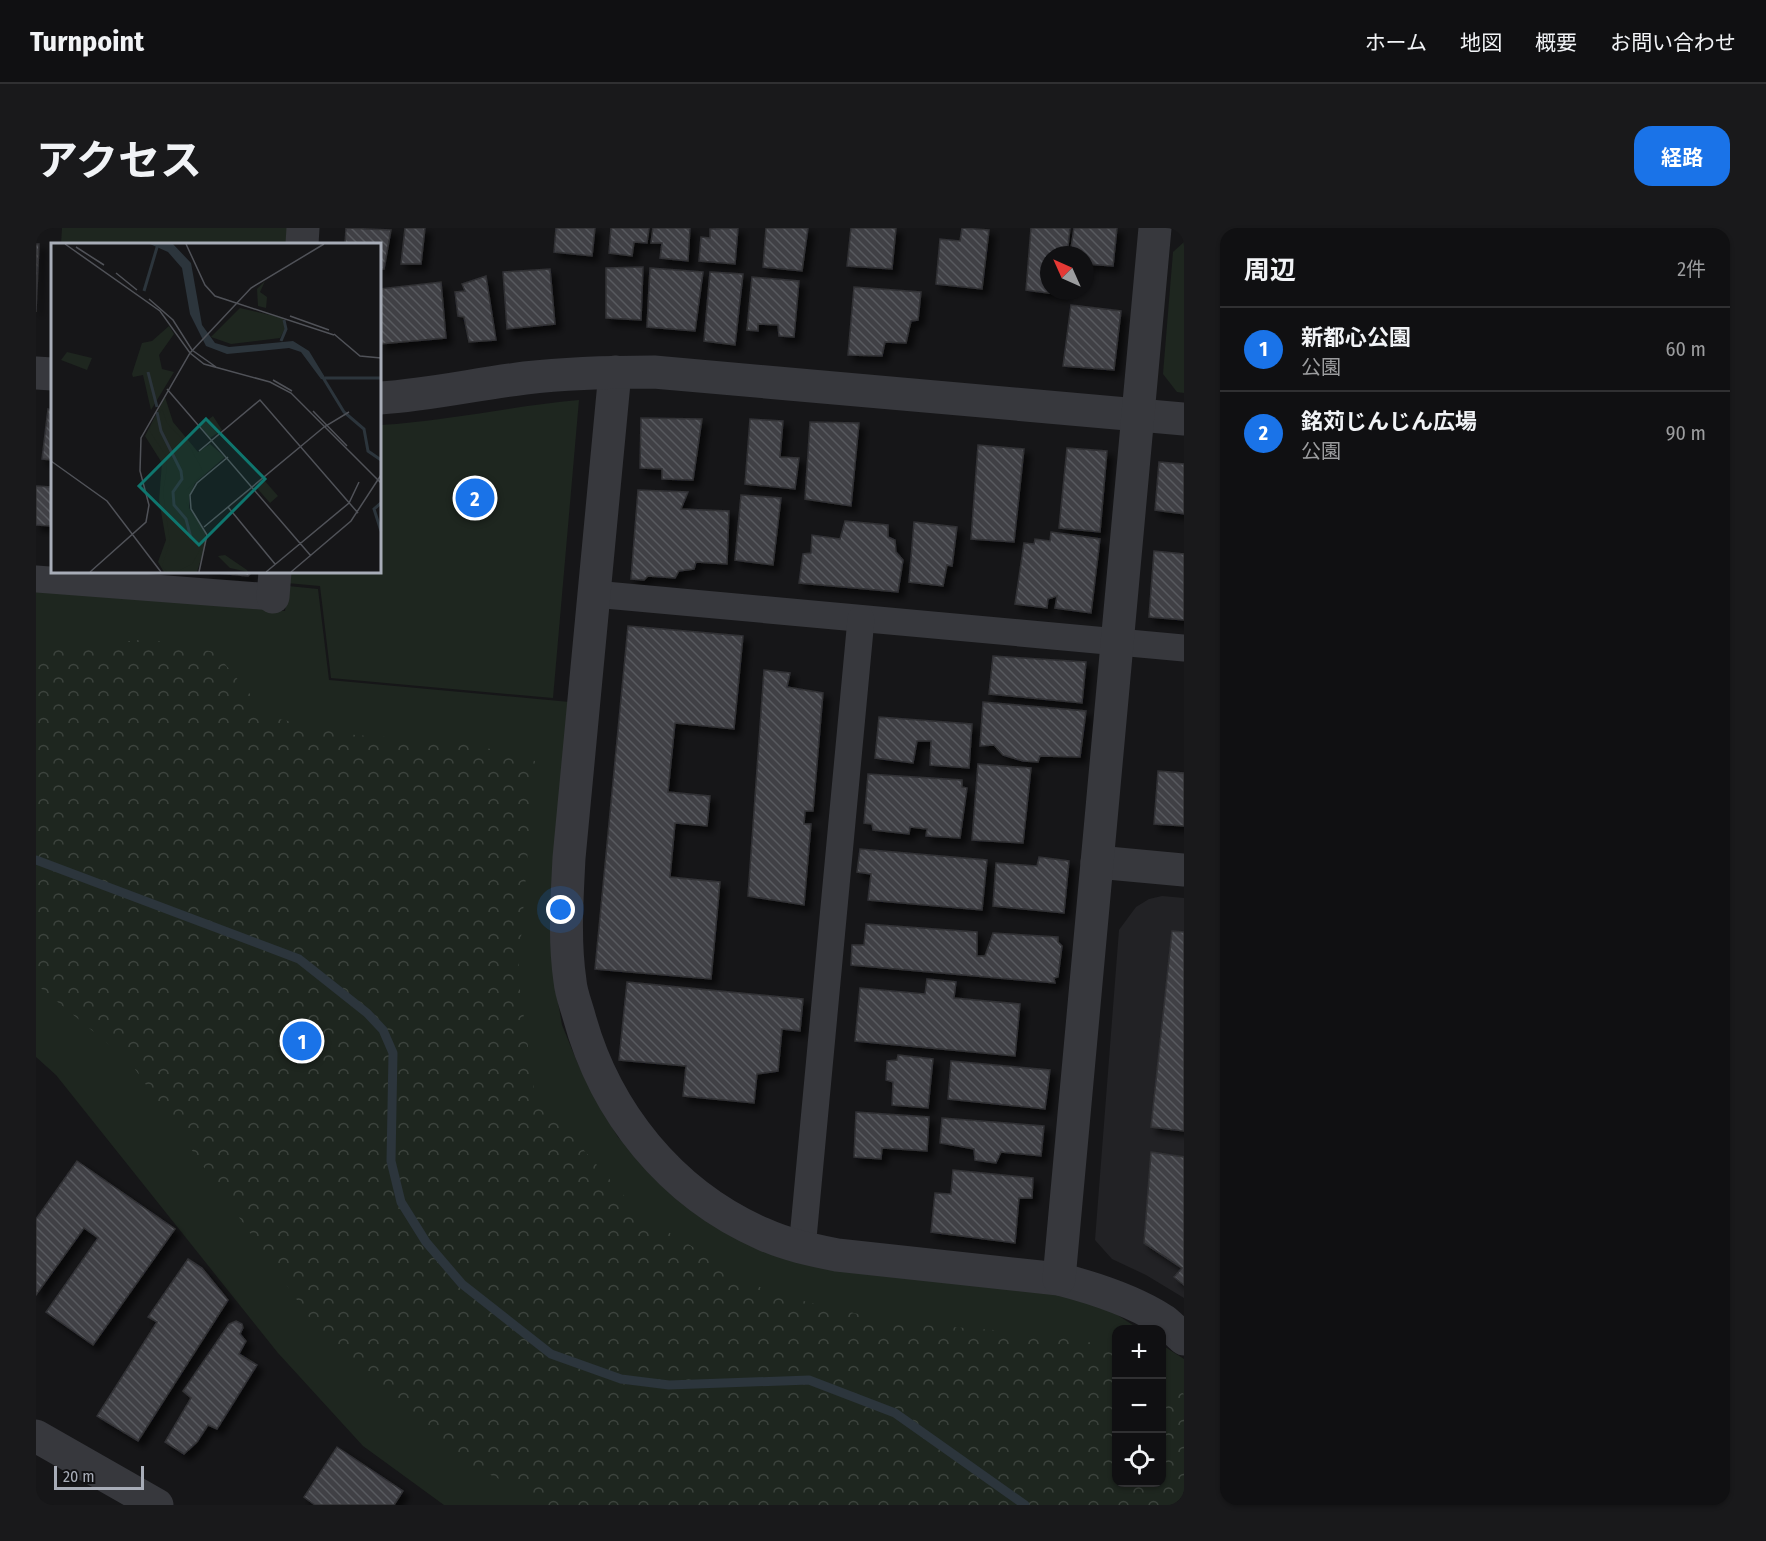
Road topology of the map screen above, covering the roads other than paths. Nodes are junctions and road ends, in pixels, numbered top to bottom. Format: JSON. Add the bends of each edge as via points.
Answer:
{"nodes":[{"id":1,"x":303,"y":228,"type":"edge"},
{"id":2,"x":1155,"y":228,"type":"edge"},
{"id":3,"x":302,"y":243,"type":"edge"},
{"id":4,"x":615,"y":372,"type":"junction"},
{"id":5,"x":36,"y":373,"type":"edge"},
{"id":6,"x":51,"y":374,"type":"edge"},
{"id":7,"x":381,"y":398,"type":"edge"},
{"id":8,"x":1137,"y":415,"type":"junction"},
{"id":9,"x":1184,"y":418,"type":"edge"},
{"id":10,"x":36,"y":579,"type":"edge"},
{"id":11,"x":274,"y":584,"type":"edge"},
{"id":12,"x":594,"y":594,"type":"junction"},
{"id":13,"x":861,"y":619,"type":"junction"},
{"id":14,"x":1118,"y":642,"type":"junction"},
{"id":15,"x":1184,"y":648,"type":"edge"},
{"id":16,"x":1097,"y":862,"type":"junction"},
{"id":17,"x":1184,"y":870,"type":"edge"},
{"id":18,"x":802,"y":1249,"type":"junction"},
{"id":19,"x":1059,"y":1280,"type":"junction"},
{"id":20,"x":1184,"y":1339,"type":"edge"},
{"id":21,"x":36,"y":1436,"type":"edge"},
{"id":22,"x":158,"y":1505,"type":"edge"}],
"edges":[{"from":1,"to":3,"type":"street"},
{"from":2,"to":8,"type":"street"},
{"from":4,"to":7,"type":"street","via":[[523,378]]},
{"from":4,"to":8,"type":"street","via":[[694,374]]},
{"from":4,"to":12,"type":"street"},
{"from":5,"to":6,"type":"street"},
{"from":8,"to":9,"type":"street"},
{"from":8,"to":14,"type":"street"},
{"from":10,"to":11,"type":"street"},
{"from":12,"to":13,"type":"street"},
{"from":12,"to":18,"type":"street","via":[[568,858],[566,923],[570,982],[587,1047],[618,1110],[669,1171],[726,1214]]},
{"from":13,"to":14,"type":"street"},
{"from":13,"to":18,"type":"street"},
{"from":14,"to":15,"type":"street"},
{"from":14,"to":16,"type":"street"},
{"from":16,"to":17,"type":"street"},
{"from":16,"to":19,"type":"street"},
{"from":18,"to":19,"type":"street"},
{"from":19,"to":20,"type":"street","via":[[1139,1307],[1164,1321]]},
{"from":21,"to":22,"type":"street"}]}
